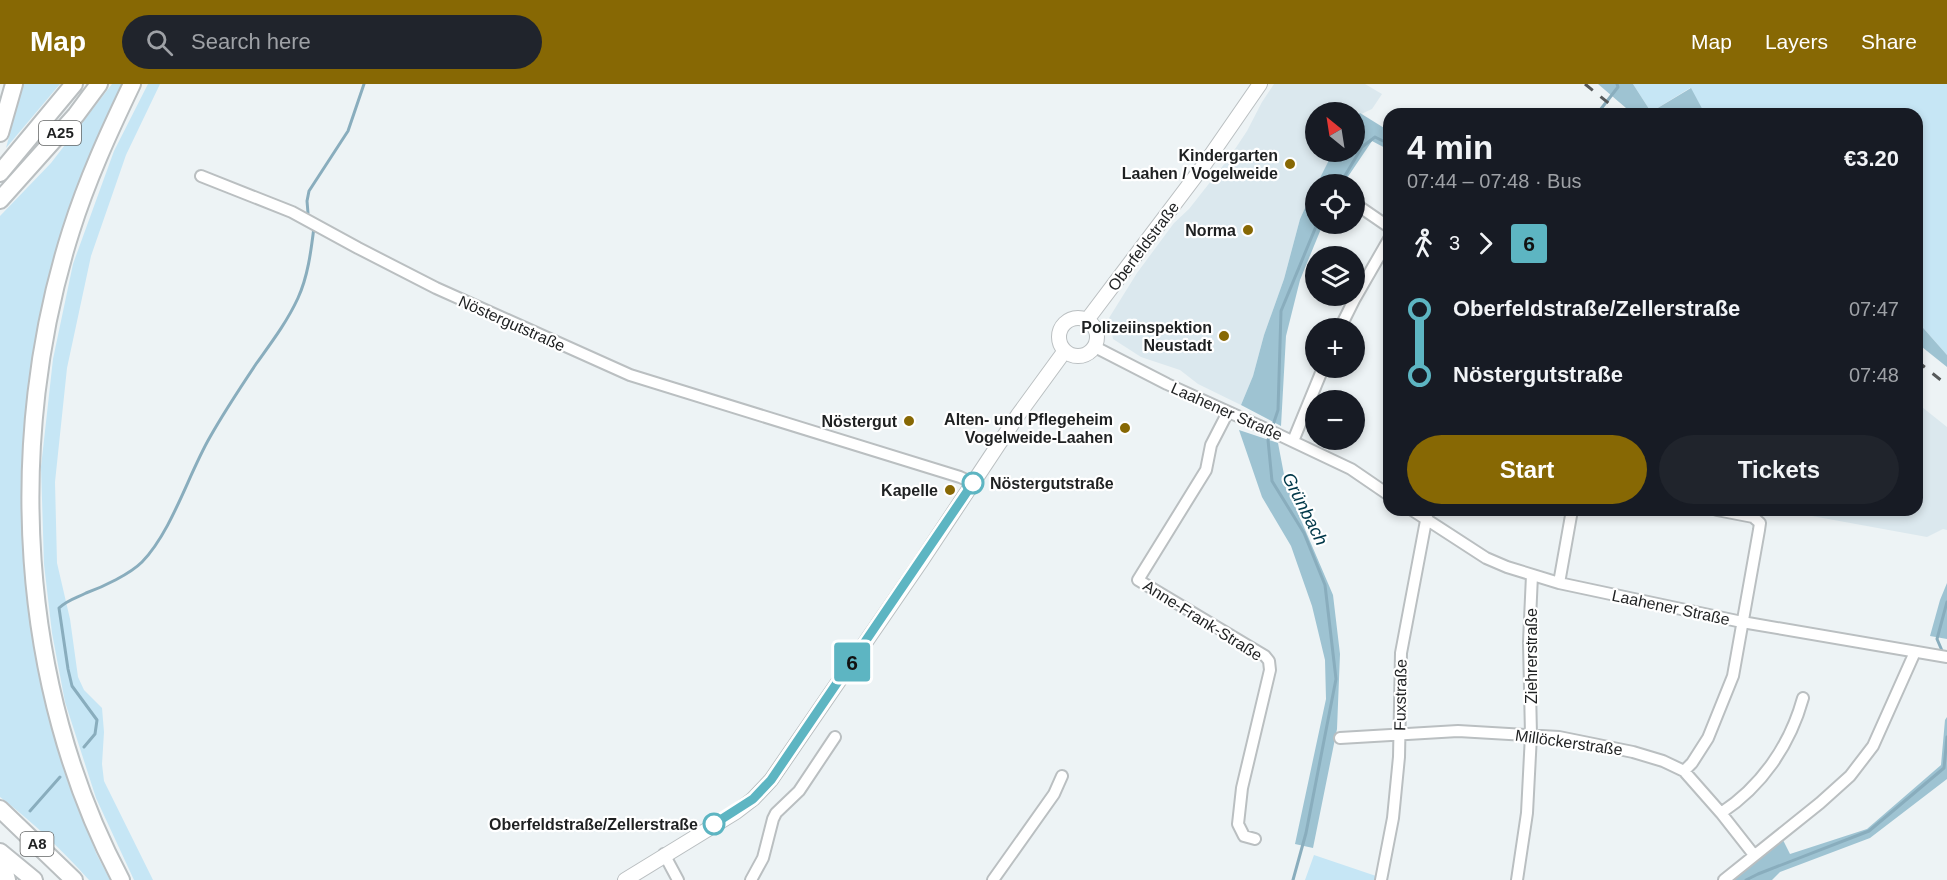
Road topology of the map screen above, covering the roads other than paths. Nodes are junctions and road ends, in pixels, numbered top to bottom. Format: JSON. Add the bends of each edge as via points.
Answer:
{"nodes":[{"id":1,"x":75,"y":84,"type":"edge"},
{"id":2,"x":99,"y":84,"type":"edge"},
{"id":3,"x":132,"y":84,"type":"edge"},
{"id":4,"x":1260,"y":84,"type":"edge"},
{"id":5,"x":13,"y":88,"type":"edge"},
{"id":6,"x":0,"y":133,"type":"edge"},
{"id":7,"x":0,"y":173,"type":"edge"},
{"id":8,"x":201,"y":176,"type":"dead end"},
{"id":9,"x":0,"y":200,"type":"edge"},
{"id":10,"x":1365,"y":211,"type":"edge"},
{"id":11,"x":1383,"y":223,"type":"edge"},
{"id":12,"x":1383,"y":249,"type":"edge"},
{"id":13,"x":1345,"y":318,"type":"edge"},
{"id":14,"x":1087,"y":320,"type":"junction"},
{"id":15,"x":1095,"y":347,"type":"junction"},
{"id":16,"x":1064,"y":352,"type":"junction"},
{"id":17,"x":1319,"y":378,"type":"edge"},
{"id":18,"x":1228,"y":412,"type":"junction"},
{"id":19,"x":1293,"y":441,"type":"junction"},
{"id":20,"x":973,"y":483,"type":"junction"},
{"id":21,"x":1383,"y":491,"type":"edge"},
{"id":22,"x":1427,"y":516,"type":"edge"},
{"id":23,"x":1430,"y":516,"type":"edge"},
{"id":24,"x":1571,"y":516,"type":"edge"},
{"id":25,"x":1748,"y":516,"type":"edge"},
{"id":26,"x":1532,"y":575,"type":"junction"},
{"id":27,"x":1559,"y":583,"type":"junction"},
{"id":28,"x":1742,"y":622,"type":"junction"},
{"id":29,"x":1915,"y":652,"type":"junction"},
{"id":30,"x":1942,"y":657,"type":"edge"},
{"id":31,"x":1803,"y":698,"type":"dead end"},
{"id":32,"x":1400,"y":734,"type":"junction"},
{"id":33,"x":1531,"y":735,"type":"junction"},
{"id":34,"x":834,"y":737,"type":"dead end"},
{"id":35,"x":1340,"y":738,"type":"dead end"},
{"id":36,"x":1684,"y":771,"type":"junction"},
{"id":37,"x":1062,"y":776,"type":"dead end"},
{"id":38,"x":0,"y":809,"type":"edge"},
{"id":39,"x":1722,"y":813,"type":"junction"},
{"id":40,"x":1255,"y":839,"type":"dead end"},
{"id":41,"x":0,"y":853,"type":"edge"},
{"id":42,"x":664,"y":854,"type":"junction"},
{"id":43,"x":1754,"y":855,"type":"junction"},
{"id":44,"x":7,"y":880,"type":"edge"},
{"id":45,"x":34,"y":880,"type":"edge"},
{"id":46,"x":74,"y":880,"type":"edge"},
{"id":47,"x":121,"y":880,"type":"edge"},
{"id":48,"x":625,"y":880,"type":"edge"},
{"id":49,"x":678,"y":880,"type":"edge"},
{"id":50,"x":751,"y":880,"type":"edge"},
{"id":51,"x":993,"y":880,"type":"edge"},
{"id":52,"x":1380,"y":880,"type":"edge"},
{"id":53,"x":1517,"y":880,"type":"edge"},
{"id":54,"x":1724,"y":880,"type":"edge"}],
"edges":[{"from":1,"to":7,"type":"highway","number":"A25"},
{"from":2,"to":9,"type":"highway","number":"A25"},
{"from":3,"to":47,"type":"highway","via":[[90,178],[56,286],[33,419],[30,516],[41,633],[60,722],[86,803]]},
{"from":4,"to":14,"type":"main road","name":"Oberfeldstraße"},
{"from":5,"to":6,"type":"highway"},
{"from":8,"to":20,"type":"street","name":"Nöstergutstraße","via":[[292,212],[436,288],[630,375]]},
{"from":10,"to":11,"type":"street"},
{"from":12,"to":13,"type":"street"},
{"from":14,"to":15,"type":"main road","via":[[1097,332]]},
{"from":14,"to":16,"type":"main road","via":[[1072,318],[1060,328],[1059,345]]},
{"from":15,"to":16,"type":"main road","via":[[1081,356]]},
{"from":15,"to":18,"type":"street","name":"Laahener Straße"},
{"from":16,"to":20,"type":"main road"},
{"from":17,"to":19,"type":"street"},
{"from":18,"to":19,"type":"street","name":"Laahener Straße"},
{"from":18,"to":40,"type":"street","name":"Anne-Frank-Straße","via":[[1211,445],[1206,470],[1138,580],[1269,661],[1238,824],[1244,836]]},
{"from":19,"to":21,"type":"street","name":"Laahener Straße","via":[[1351,469]]},
{"from":20,"to":42,"type":"main road","via":[[771,780],[736,812]]},
{"from":22,"to":32,"type":"street","name":"Fuxstraße","via":[[1401,653]]},
{"from":23,"to":26,"type":"street","name":"Laahener Straße","via":[[1486,558]]},
{"from":24,"to":27,"type":"street"},
{"from":25,"to":28,"type":"street","via":[[1760,522]]},
{"from":26,"to":27,"type":"street","name":"Laahener Straße"},
{"from":26,"to":33,"type":"street","name":"Ziehrerstraße"},
{"from":27,"to":28,"type":"street","name":"Laahener Straße"},
{"from":28,"to":29,"type":"street","name":"Laahener Straße"},
{"from":28,"to":36,"type":"street","via":[[1733,676],[1724,701],[1708,738]]},
{"from":29,"to":30,"type":"street","name":"Laahener Straße"},
{"from":29,"to":43,"type":"street","via":[[1873,746],[1850,776]]},
{"from":31,"to":39,"type":"street","via":[[1768,771]]},
{"from":32,"to":33,"type":"street","name":"Millöckerstraße","via":[[1458,731]]},
{"from":32,"to":35,"type":"street","name":"Millöckerstraße"},
{"from":32,"to":52,"type":"street","name":"Fuxstraße","via":[[1392,818]]},
{"from":33,"to":36,"type":"street","name":"Millöckerstraße","via":[[1633,752]]},
{"from":33,"to":53,"type":"street","name":"Ziehrerstraße","via":[[1527,813]]},
{"from":34,"to":50,"type":"street","via":[[799,790],[772,819],[762,858]]},
{"from":36,"to":39,"type":"street","name":"Millöckerstraße"},
{"from":37,"to":51,"type":"street","via":[[1054,794]]},
{"from":38,"to":46,"type":"highway","number":"A8"},
{"from":39,"to":43,"type":"street","name":"Millöckerstraße"},
{"from":41,"to":44,"type":"highway"},
{"from":41,"to":45,"type":"highway","number":"A8"},
{"from":42,"to":48,"type":"main road"},
{"from":42,"to":49,"type":"street"},
{"from":43,"to":54,"type":"street"}]}
